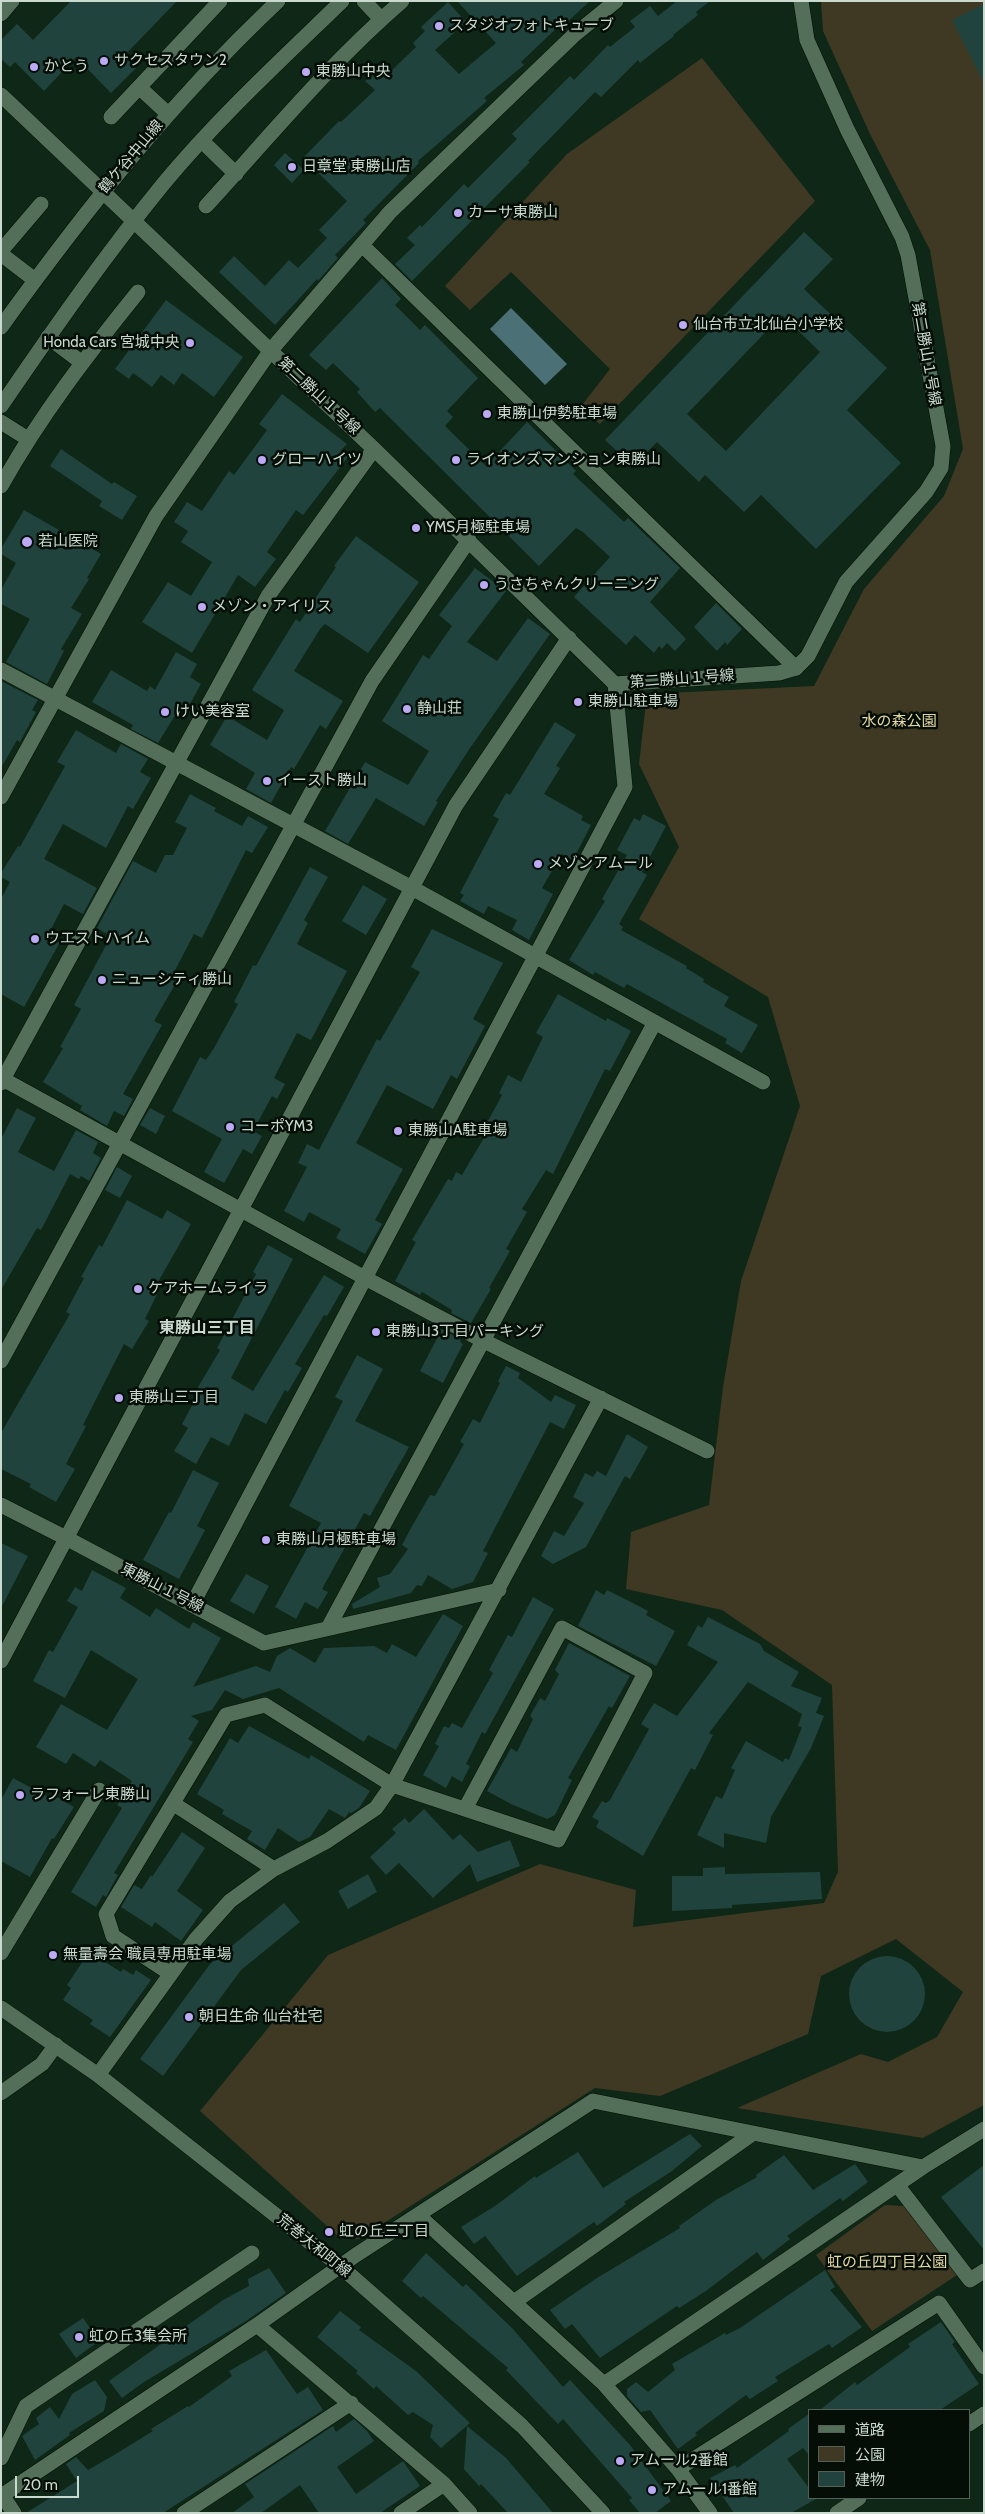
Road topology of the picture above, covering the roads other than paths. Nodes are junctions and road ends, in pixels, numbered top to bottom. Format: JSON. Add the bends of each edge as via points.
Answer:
{"nodes":[{"id":1,"x":12,"y":1,"type":"edge"},
{"id":2,"x":220,"y":1,"type":"edge"},
{"id":3,"x":278,"y":1,"type":"edge"},
{"id":4,"x":342,"y":1,"type":"edge"},
{"id":5,"x":364,"y":1,"type":"edge"},
{"id":6,"x":402,"y":1,"type":"edge"},
{"id":7,"x":616,"y":1,"type":"edge"},
{"id":8,"x":801,"y":1,"type":"edge"},
{"id":9,"x":1,"y":14,"type":"edge"},
{"id":10,"x":381,"y":19,"type":"junction"},
{"id":11,"x":139,"y":87,"type":"junction"},
{"id":12,"x":1,"y":95,"type":"edge"},
{"id":13,"x":167,"y":113,"type":"junction"},
{"id":14,"x":111,"y":117,"type":"dead end"},
{"id":15,"x":202,"y":141,"type":"junction"},
{"id":16,"x":236,"y":174,"type":"junction"},
{"id":17,"x":102,"y":191,"type":"junction"},
{"id":18,"x":40,"y":204,"type":"dead end"},
{"id":19,"x":206,"y":206,"type":"dead end"},
{"id":20,"x":134,"y":222,"type":"junction"},
{"id":21,"x":362,"y":246,"type":"junction"},
{"id":22,"x":1,"y":253,"type":"edge"},
{"id":23,"x":35,"y":280,"type":"junction"},
{"id":24,"x":138,"y":292,"type":"dead end"},
{"id":25,"x":1,"y":327,"type":"edge"},
{"id":26,"x":48,"y":337,"type":"junction"},
{"id":27,"x":270,"y":350,"type":"junction"},
{"id":28,"x":81,"y":362,"type":"junction"},
{"id":29,"x":1,"y":406,"type":"edge"},
{"id":30,"x":1,"y":422,"type":"edge"},
{"id":31,"x":28,"y":439,"type":"junction"},
{"id":32,"x":374,"y":449,"type":"junction"},
{"id":33,"x":1,"y":486,"type":"edge"},
{"id":34,"x":469,"y":540,"type":"junction"},
{"id":35,"x":569,"y":638,"type":"junction"},
{"id":36,"x":796,"y":668,"type":"junction"},
{"id":37,"x":1,"y":670,"type":"edge"},
{"id":38,"x":615,"y":684,"type":"junction"},
{"id":39,"x":54,"y":698,"type":"junction"},
{"id":40,"x":176,"y":762,"type":"junction"},
{"id":41,"x":1,"y":797,"type":"edge"},
{"id":42,"x":294,"y":825,"type":"junction"},
{"id":43,"x":412,"y":888,"type":"junction"},
{"id":44,"x":536,"y":957,"type":"junction"},
{"id":45,"x":655,"y":1022,"type":"junction"},
{"id":46,"x":2,"y":1080,"type":"edge"},
{"id":47,"x":763,"y":1082,"type":"dead end"},
{"id":48,"x":121,"y":1145,"type":"junction"},
{"id":49,"x":240,"y":1210,"type":"junction"},
{"id":50,"x":365,"y":1278,"type":"junction"},
{"id":51,"x":482,"y":1340,"type":"junction"},
{"id":52,"x":1,"y":1361,"type":"edge"},
{"id":53,"x":601,"y":1398,"type":"junction"},
{"id":54,"x":706,"y":1451,"type":"dead end"},
{"id":55,"x":1,"y":1505,"type":"edge"},
{"id":56,"x":66,"y":1538,"type":"junction"},
{"id":57,"x":499,"y":1590,"type":"junction"},
{"id":58,"x":193,"y":1603,"type":"junction"},
{"id":59,"x":328,"y":1628,"type":"junction"},
{"id":60,"x":2,"y":1656,"type":"edge"},
{"id":61,"x":392,"y":1785,"type":"junction"},
{"id":62,"x":99,"y":1790,"type":"dead end"},
{"id":63,"x":174,"y":1804,"type":"junction"},
{"id":64,"x":465,"y":1809,"type":"junction"},
{"id":65,"x":274,"y":1869,"type":"junction"},
{"id":66,"x":1,"y":1953,"type":"edge"},
{"id":67,"x":171,"y":1974,"type":"junction"},
{"id":68,"x":1,"y":2008,"type":"edge"},
{"id":69,"x":56,"y":2045,"type":"junction"},
{"id":70,"x":98,"y":2075,"type":"junction"},
{"id":71,"x":1,"y":2093,"type":"edge"},
{"id":72,"x":984,"y":2129,"type":"edge"},
{"id":73,"x":752,"y":2134,"type":"junction"},
{"id":74,"x":923,"y":2167,"type":"junction"},
{"id":75,"x":898,"y":2186,"type":"junction"},
{"id":76,"x":418,"y":2215,"type":"junction"},
{"id":77,"x":252,"y":2253,"type":"dead end"},
{"id":78,"x":340,"y":2266,"type":"junction"},
{"id":79,"x":984,"y":2271,"type":"edge"},
{"id":80,"x":514,"y":2302,"type":"junction"},
{"id":81,"x":256,"y":2325,"type":"junction"},
{"id":82,"x":984,"y":2368,"type":"edge"},
{"id":83,"x":604,"y":2384,"type":"junction"},
{"id":84,"x":351,"y":2403,"type":"junction"},
{"id":85,"x":984,"y":2414,"type":"edge"},
{"id":86,"x":970,"y":2423,"type":"edge"},
{"id":87,"x":1,"y":2458,"type":"edge"},
{"id":88,"x":678,"y":2469,"type":"junction"},
{"id":89,"x":444,"y":2484,"type":"junction"},
{"id":90,"x":2,"y":2496,"type":"edge"},
{"id":91,"x":858,"y":2499,"type":"edge"},
{"id":92,"x":14,"y":2513,"type":"edge"},
{"id":93,"x":184,"y":2513,"type":"edge"},
{"id":94,"x":402,"y":2513,"type":"edge"},
{"id":95,"x":470,"y":2513,"type":"edge"},
{"id":96,"x":604,"y":2513,"type":"edge"},
{"id":97,"x":710,"y":2513,"type":"edge"},
{"id":98,"x":837,"y":2513,"type":"edge"}],
"edges":[{"from":1,"to":9,"type":"street"},
{"from":2,"to":11,"type":"street"},
{"from":3,"to":13,"type":"street","name":"鶴ケ谷中山線"},
{"from":4,"to":15,"type":"street"},
{"from":5,"to":10,"type":"street"},
{"from":6,"to":10,"type":"street"},
{"from":7,"to":21,"type":"street","via":[[559,49],[390,212]]},
{"from":8,"to":36,"type":"street","name":"第二勝山１号線","via":[[807,40],[908,255],[943,446],[941,468],[926,492],[846,582],[808,656]]},
{"from":10,"to":16,"type":"street"},
{"from":11,"to":13,"type":"street"},
{"from":11,"to":14,"type":"street"},
{"from":12,"to":17,"type":"street","name":"第二勝山１号線"},
{"from":13,"to":17,"type":"street","name":"鶴ケ谷中山線"},
{"from":15,"to":16,"type":"street"},
{"from":15,"to":20,"type":"street"},
{"from":16,"to":19,"type":"street"},
{"from":17,"to":20,"type":"street","name":"第二勝山１号線"},
{"from":17,"to":23,"type":"street","name":"鶴ケ谷中山線"},
{"from":18,"to":22,"type":"street"},
{"from":20,"to":26,"type":"street"},
{"from":20,"to":27,"type":"street","name":"第二勝山１号線"},
{"from":21,"to":27,"type":"street"},
{"from":21,"to":36,"type":"street"},
{"from":22,"to":23,"type":"street"},
{"from":23,"to":25,"type":"street","name":"鶴ケ谷中山線"},
{"from":24,"to":28,"type":"street"},
{"from":26,"to":28,"type":"street"},
{"from":26,"to":29,"type":"street"},
{"from":27,"to":32,"type":"street","name":"第二勝山１号線"},
{"from":27,"to":39,"type":"street","via":[[156,516]]},
{"from":28,"to":31,"type":"street"},
{"from":30,"to":31,"type":"street"},
{"from":31,"to":33,"type":"street"},
{"from":32,"to":34,"type":"street","name":"第二勝山１号線"},
{"from":32,"to":40,"type":"street","via":[[268,596]]},
{"from":34,"to":35,"type":"street","name":"第二勝山１号線"},
{"from":34,"to":42,"type":"street","via":[[372,680]]},
{"from":35,"to":38,"type":"street","name":"第二勝山１号線"},
{"from":35,"to":43,"type":"street","via":[[456,805]]},
{"from":36,"to":38,"type":"street","name":"第二勝山１号線","via":[[780,673]]},
{"from":37,"to":39,"type":"street"},
{"from":38,"to":44,"type":"street","via":[[625,787]]},
{"from":39,"to":40,"type":"street"},
{"from":39,"to":41,"type":"street"},
{"from":40,"to":42,"type":"street"},
{"from":40,"to":46,"type":"street"},
{"from":42,"to":43,"type":"street"},
{"from":42,"to":48,"type":"street"},
{"from":43,"to":44,"type":"street"},
{"from":43,"to":49,"type":"street"},
{"from":44,"to":45,"type":"street"},
{"from":44,"to":50,"type":"street"},
{"from":45,"to":47,"type":"street"},
{"from":45,"to":51,"type":"street"},
{"from":46,"to":48,"type":"street"},
{"from":48,"to":49,"type":"street"},
{"from":48,"to":52,"type":"street"},
{"from":49,"to":50,"type":"street"},
{"from":49,"to":56,"type":"street"},
{"from":50,"to":51,"type":"street"},
{"from":50,"to":58,"type":"street"},
{"from":51,"to":53,"type":"street"},
{"from":51,"to":59,"type":"street"},
{"from":53,"to":54,"type":"street"},
{"from":53,"to":57,"type":"street"},
{"from":55,"to":56,"type":"street","name":"東勝山１号線"},
{"from":56,"to":58,"type":"street","name":"東勝山１号線"},
{"from":56,"to":60,"type":"street"},
{"from":57,"to":59,"type":"street","name":"東勝山１号線"},
{"from":57,"to":61,"type":"street"},
{"from":58,"to":59,"type":"street","name":"東勝山１号線","via":[[264,1643]]},
{"from":61,"to":63,"type":"street","via":[[265,1705],[226,1715]]},
{"from":61,"to":64,"type":"street"},
{"from":61,"to":65,"type":"street","via":[[376,1808],[327,1841]]},
{"from":62,"to":66,"type":"street"},
{"from":63,"to":65,"type":"street"},
{"from":63,"to":67,"type":"street","via":[[106,1914],[113,1936]]},
{"from":64,"to":64,"type":"street","via":[[562,1628],[645,1673],[558,1840]]},
{"from":65,"to":67,"type":"street","via":[[230,1901],[196,1939]]},
{"from":67,"to":70,"type":"street"},
{"from":68,"to":69,"type":"street","name":"荒巻大和町線"},
{"from":69,"to":70,"type":"street","name":"荒巻大和町線"},
{"from":69,"to":71,"type":"street","via":[[42,2064]]},
{"from":70,"to":78,"type":"street","name":"荒巻大和町線"},
{"from":72,"to":74,"type":"street"},
{"from":73,"to":74,"type":"street"},
{"from":73,"to":76,"type":"street","via":[[593,2101]]},
{"from":73,"to":80,"type":"street"},
{"from":74,"to":75,"type":"street"},
{"from":75,"to":79,"type":"street","via":[[970,2280]]},
{"from":75,"to":83,"type":"street"},
{"from":76,"to":78,"type":"street"},
{"from":76,"to":80,"type":"street"},
{"from":77,"to":87,"type":"street","via":[[26,2406]]},
{"from":78,"to":81,"type":"street"},
{"from":78,"to":96,"type":"street","name":"荒巻大和町線","via":[[522,2426]]},
{"from":80,"to":83,"type":"street"},
{"from":81,"to":84,"type":"street"},
{"from":81,"to":90,"type":"street"},
{"from":82,"to":88,"type":"street","via":[[939,2303]]},
{"from":83,"to":88,"type":"street"},
{"from":84,"to":89,"type":"street"},
{"from":84,"to":93,"type":"street"},
{"from":85,"to":86,"type":"street"},
{"from":88,"to":97,"type":"street"},
{"from":89,"to":94,"type":"street"},
{"from":89,"to":95,"type":"street"},
{"from":90,"to":92,"type":"street"},
{"from":91,"to":98,"type":"street"}]}
